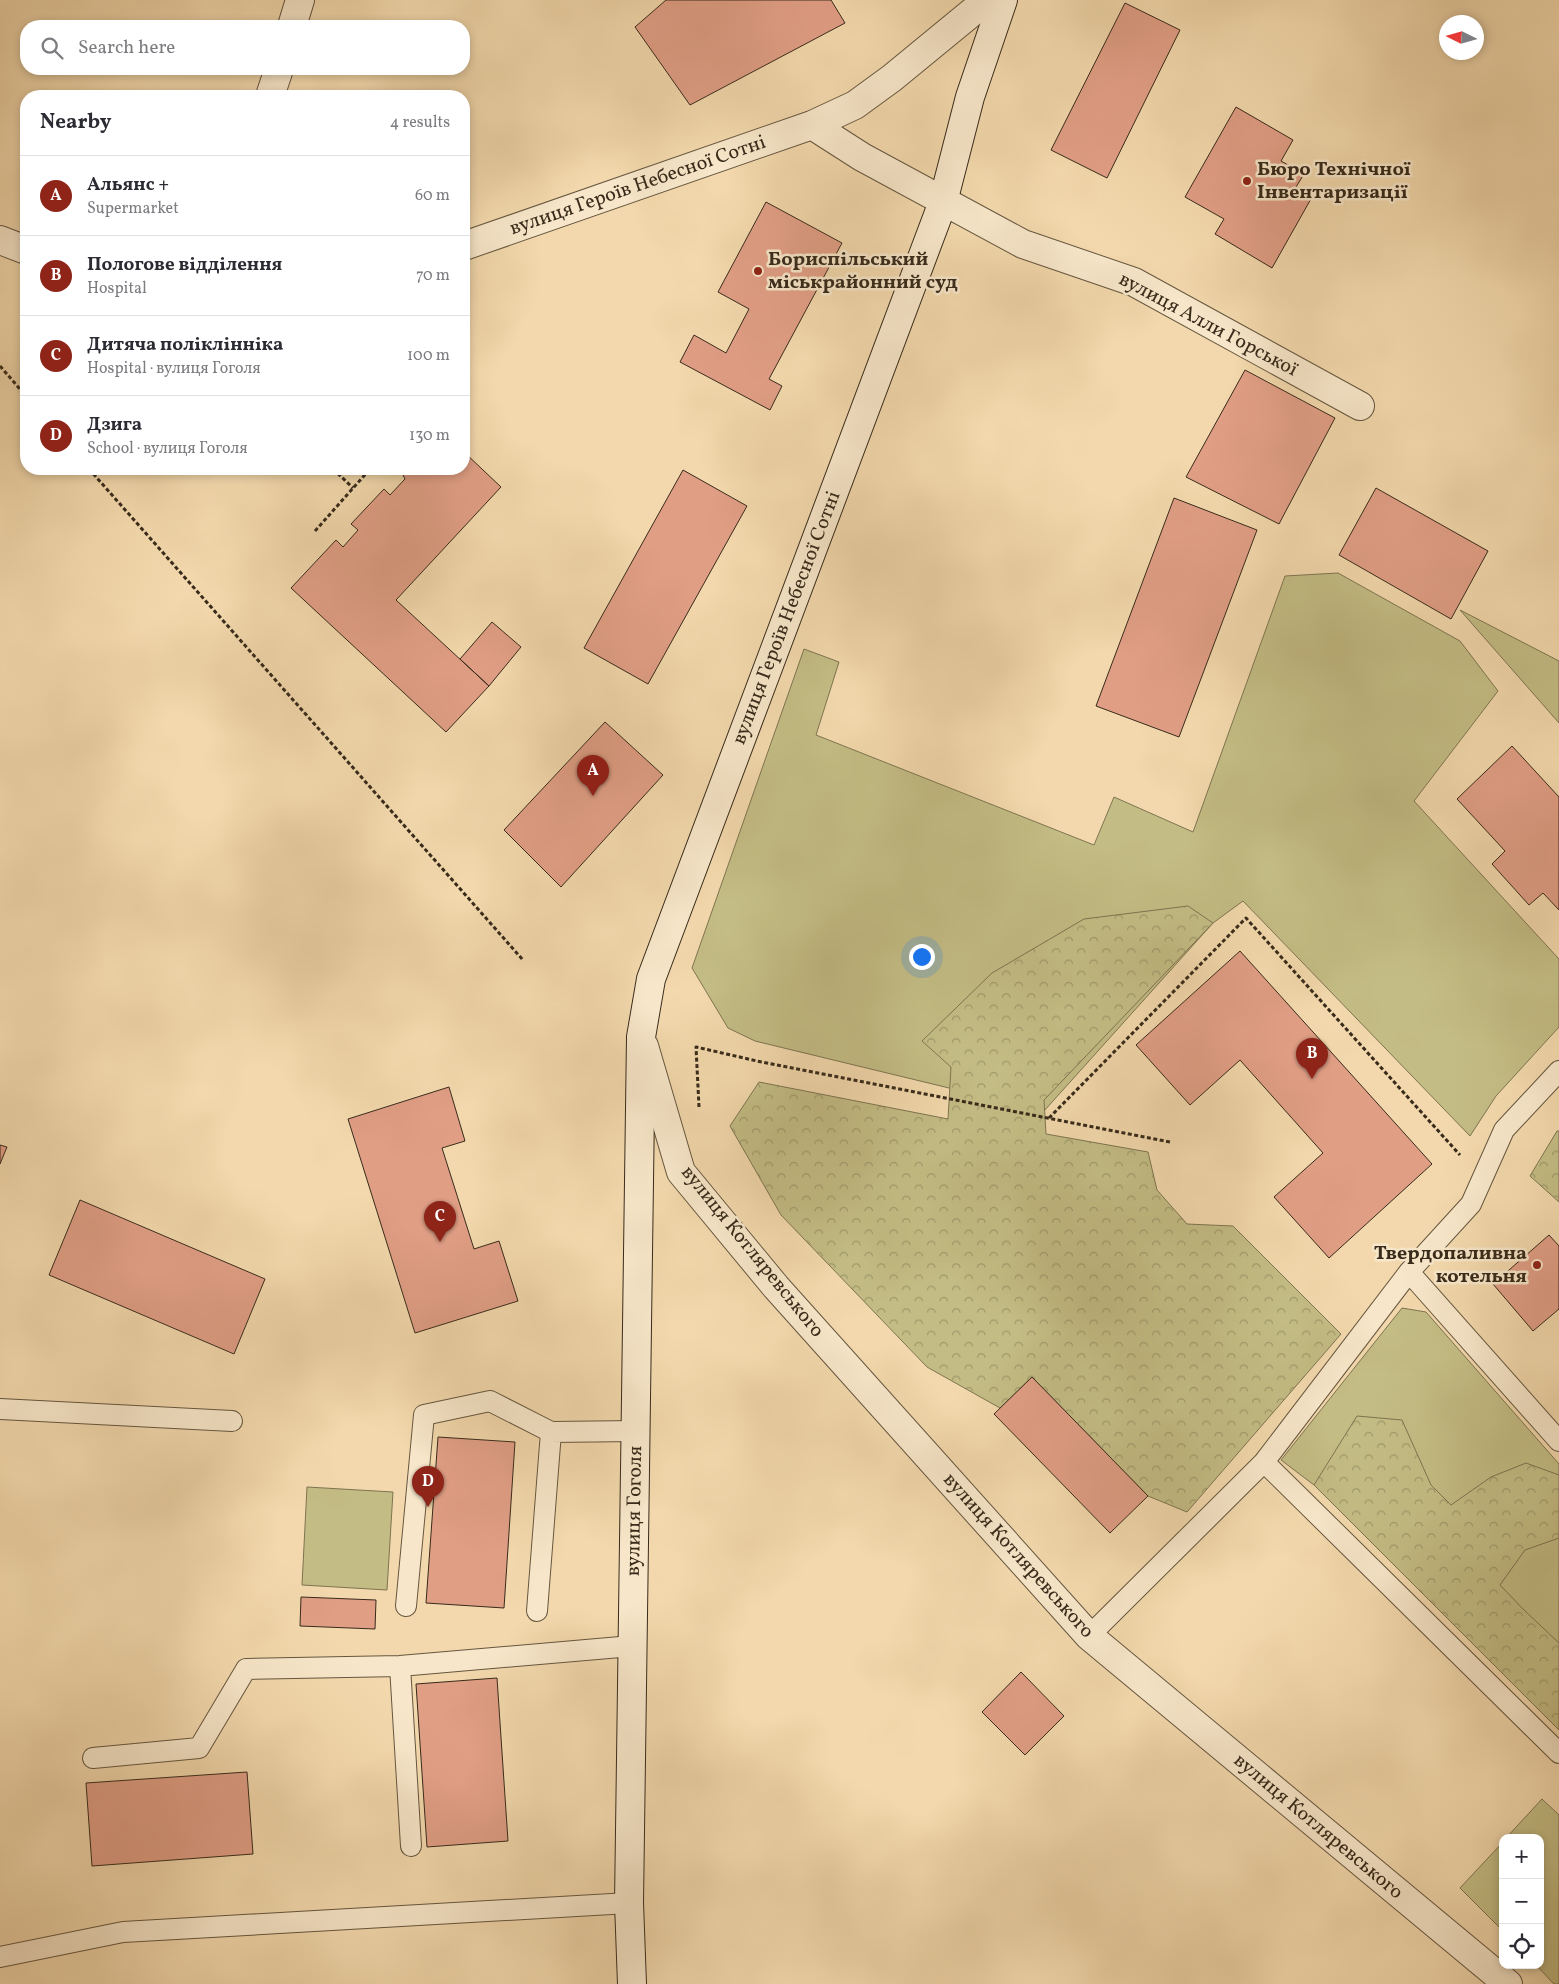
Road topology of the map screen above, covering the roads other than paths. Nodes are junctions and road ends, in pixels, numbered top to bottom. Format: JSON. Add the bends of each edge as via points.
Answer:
{"nodes":[{"id":1,"x":300,"y":0,"type":"edge"},
{"id":2,"x":988,"y":0,"type":"edge"},
{"id":3,"x":1003,"y":0,"type":"edge"},
{"id":4,"x":294,"y":20,"type":"edge"},
{"id":5,"x":277,"y":75,"type":"edge"},
{"id":6,"x":272,"y":90,"type":"edge"},
{"id":7,"x":812,"y":125,"type":"junction"},
{"id":8,"x":943,"y":202,"type":"junction"},
{"id":9,"x":0,"y":240,"type":"edge"},
{"id":10,"x":470,"y":244,"type":"edge"},
{"id":11,"x":20,"y":248,"type":"edge"},
{"id":12,"x":1360,"y":406,"type":"dead end"},
{"id":13,"x":641,"y":1038,"type":"junction"},
{"id":14,"x":1559,"y":1071,"type":"edge"},
{"id":15,"x":1409,"y":1272,"type":"junction"},
{"id":16,"x":0,"y":1409,"type":"edge"},
{"id":17,"x":232,"y":1421,"type":"dead end"},
{"id":18,"x":636,"y":1431,"type":"junction"},
{"id":19,"x":551,"y":1432,"type":"junction"},
{"id":20,"x":1559,"y":1441,"type":"edge"},
{"id":21,"x":1264,"y":1462,"type":"junction"},
{"id":22,"x":406,"y":1606,"type":"dead end"},
{"id":23,"x":537,"y":1611,"type":"dead end"},
{"id":24,"x":1089,"y":1636,"type":"junction"},
{"id":25,"x":632,"y":1646,"type":"junction"},
{"id":26,"x":400,"y":1666,"type":"junction"},
{"id":27,"x":1559,"y":1753,"type":"edge"},
{"id":28,"x":93,"y":1758,"type":"dead end"},
{"id":29,"x":411,"y":1846,"type":"dead end"},
{"id":30,"x":629,"y":1903,"type":"junction"},
{"id":31,"x":0,"y":1957,"type":"edge"},
{"id":32,"x":632,"y":1984,"type":"edge"},
{"id":33,"x":1508,"y":1984,"type":"edge"}],
"edges":[{"from":1,"to":4,"type":"street"},
{"from":2,"to":7,"type":"street","name":"вулиця Героїв Небесної Сотні","via":[[885,83],[855,104]]},
{"from":3,"to":8,"type":"street","name":"вулиця Героїв Небесної Сотні","via":[[970,97]]},
{"from":5,"to":6,"type":"street"},
{"from":7,"to":8,"type":"street"},
{"from":7,"to":10,"type":"street","name":"вулиця Героїв Небесної Сотні"},
{"from":8,"to":12,"type":"street","name":"вулиця Алли Горської","via":[[1023,244],[1134,282]]},
{"from":8,"to":13,"type":"street","name":"вулиця Героїв Небесної Сотні","via":[[651,978]]},
{"from":9,"to":11,"type":"street"},
{"from":13,"to":18,"type":"street","name":"вулиця Гоголя"},
{"from":13,"to":24,"type":"street","name":"вулиця Котляревського","via":[[681,1172],[776,1287]]},
{"from":14,"to":15,"type":"lane","via":[[1504,1130],[1471,1204]]},
{"from":15,"to":20,"type":"lane"},
{"from":15,"to":21,"type":"lane"},
{"from":16,"to":17,"type":"lane"},
{"from":18,"to":19,"type":"lane"},
{"from":18,"to":25,"type":"street","name":"вулиця Гоголя"},
{"from":19,"to":22,"type":"lane","via":[[490,1401],[424,1415]]},
{"from":19,"to":23,"type":"lane"},
{"from":21,"to":24,"type":"lane"},
{"from":21,"to":27,"type":"lane"},
{"from":24,"to":33,"type":"street","name":"вулиця Котляревського"},
{"from":25,"to":26,"type":"lane"},
{"from":25,"to":30,"type":"street","name":"вулиця Гоголя"},
{"from":26,"to":28,"type":"lane","via":[[246,1669],[198,1748]]},
{"from":26,"to":29,"type":"lane"},
{"from":30,"to":31,"type":"lane","via":[[123,1932]]},
{"from":30,"to":32,"type":"street","name":"вулиця Гоголя"}]}
